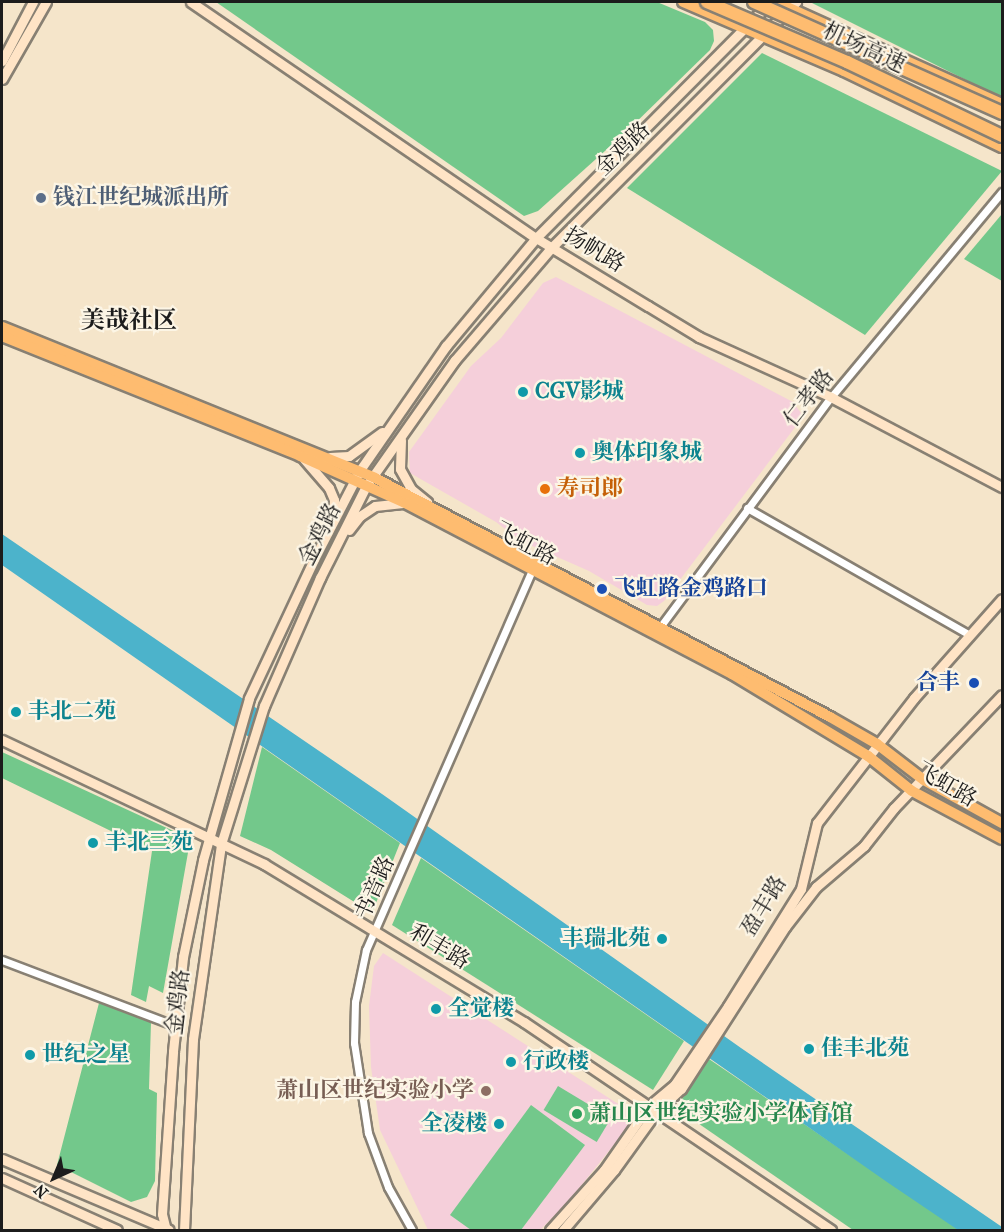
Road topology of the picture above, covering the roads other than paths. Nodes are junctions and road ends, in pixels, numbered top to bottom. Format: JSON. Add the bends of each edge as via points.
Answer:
{"nodes":[{"id":1,"x":33,"y":2,"type":"edge"},
{"id":2,"x":45,"y":2,"type":"edge"},
{"id":3,"x":191,"y":2,"type":"edge"},
{"id":4,"x":683,"y":2,"type":"edge"},
{"id":5,"x":707,"y":2,"type":"edge"},
{"id":6,"x":754,"y":2,"type":"edge"},
{"id":7,"x":770,"y":2,"type":"edge"},
{"id":8,"x":776,"y":2,"type":"edge"},
{"id":9,"x":793,"y":4,"type":"edge"},
{"id":10,"x":743,"y":27,"type":"junction"},
{"id":11,"x":762,"y":35,"type":"junction"},
{"id":12,"x":2,"y":61,"type":"edge"},
{"id":13,"x":2,"y":79,"type":"edge"},
{"id":14,"x":1002,"y":104,"type":"edge"},
{"id":15,"x":1002,"y":113,"type":"edge"},
{"id":16,"x":1002,"y":136,"type":"edge"},
{"id":17,"x":1002,"y":147,"type":"edge"},
{"id":18,"x":1002,"y":192,"type":"edge"},
{"id":19,"x":536,"y":238,"type":"junction"},
{"id":20,"x":552,"y":248,"type":"junction"},
{"id":21,"x":2,"y":327,"type":"edge"},
{"id":22,"x":2,"y":336,"type":"edge"},
{"id":23,"x":831,"y":397,"type":"junction"},
{"id":24,"x":393,"y":422,"type":"junction"},
{"id":25,"x":402,"y":435,"type":"junction"},
{"id":26,"x":300,"y":456,"type":"junction"},
{"id":27,"x":330,"y":457,"type":"junction"},
{"id":28,"x":375,"y":478,"type":"junction"},
{"id":29,"x":361,"y":479,"type":"junction"},
{"id":30,"x":1002,"y":487,"type":"edge"},
{"id":31,"x":405,"y":503,"type":"junction"},
{"id":32,"x":747,"y":508,"type":"junction"},
{"id":33,"x":436,"y":510,"type":"junction"},
{"id":34,"x":330,"y":530,"type":"junction"},
{"id":35,"x":336,"y":546,"type":"junction"},
{"id":36,"x":532,"y":570,"type":"junction"},
{"id":37,"x":1002,"y":599,"type":"edge"},
{"id":38,"x":657,"y":630,"type":"junction"},
{"id":39,"x":970,"y":635,"type":"junction"},
{"id":40,"x":1002,"y":695,"type":"edge"},
{"id":41,"x":2,"y":740,"type":"edge"},
{"id":42,"x":877,"y":744,"type":"junction"},
{"id":43,"x":868,"y":756,"type":"junction"},
{"id":44,"x":924,"y":780,"type":"junction"},
{"id":45,"x":912,"y":791,"type":"junction"},
{"id":46,"x":1002,"y":823,"type":"edge"},
{"id":47,"x":208,"y":837,"type":"junction"},
{"id":48,"x":1002,"y":839,"type":"edge"},
{"id":49,"x":221,"y":844,"type":"junction"},
{"id":50,"x":376,"y":932,"type":"junction"},
{"id":51,"x":2,"y":960,"type":"edge"},
{"id":52,"x":176,"y":1026,"type":"junction"},
{"id":53,"x":652,"y":1109,"type":"junction"},
{"id":54,"x":2,"y":1160,"type":"edge"},
{"id":55,"x":2,"y":1178,"type":"edge"},
{"id":56,"x":117,"y":1230,"type":"edge"},
{"id":57,"x":167,"y":1230,"type":"edge"},
{"id":58,"x":184,"y":1230,"type":"edge"},
{"id":59,"x":412,"y":1230,"type":"edge"},
{"id":60,"x":550,"y":1230,"type":"edge"},
{"id":61,"x":563,"y":1230,"type":"edge"},
{"id":62,"x":831,"y":1230,"type":"edge"}],
"edges":[{"from":1,"to":12,"type":"main road"},
{"from":2,"to":13,"type":"main road"},
{"from":3,"to":19,"type":"main road","name":"扬帆路"},
{"from":4,"to":10,"type":"main road"},
{"from":5,"to":16,"type":"highway","name":"机场高速","bridge":true,"via":[[847,62]]},
{"from":6,"to":15,"type":"highway","name":"机场高速","bridge":true},
{"from":7,"to":10,"type":"main road","name":"金鸡路"},
{"from":8,"to":9,"type":"main road"},
{"from":9,"to":11,"type":"main road","name":"金鸡路"},
{"from":9,"to":14,"type":"main road"},
{"from":10,"to":11,"type":"main road"},
{"from":10,"to":19,"type":"main road","name":"金鸡路","via":[[656,120]]},
{"from":11,"to":17,"type":"main road"},
{"from":11,"to":20,"type":"main road","name":"金鸡路"},
{"from":18,"to":23,"type":"street","name":"仁孝路"},
{"from":19,"to":20,"type":"main road","name":"扬帆路"},
{"from":19,"to":24,"type":"main road","name":"金鸡路","via":[[446,346]]},
{"from":20,"to":23,"type":"main road","name":"扬帆路","via":[[699,337]]},
{"from":20,"to":25,"type":"main road","name":"金鸡路","via":[[455,360]]},
{"from":21,"to":27,"type":"main road","name":"飞虹路"},
{"from":22,"to":26,"type":"main road","name":"飞虹路"},
{"from":23,"to":30,"type":"main road","name":"扬帆路"},
{"from":23,"to":32,"type":"street","name":"仁孝路"},
{"from":24,"to":27,"type":"main road","via":[[358,451]]},
{"from":24,"to":29,"type":"main road","name":"金鸡路"},
{"from":25,"to":28,"type":"main road","name":"金鸡路"},
{"from":25,"to":33,"type":"main road","via":[[402,475],[411,489]]},
{"from":26,"to":29,"type":"main road","name":"飞虹路"},
{"from":26,"to":34,"type":"main road","via":[[329,488],[335,512]]},
{"from":27,"to":29,"type":"main road","name":"飞虹路"},
{"from":28,"to":29,"type":"main road","name":"飞虹路"},
{"from":28,"to":29,"type":"main road","name":"金鸡路"},
{"from":28,"to":33,"type":"main road","name":"飞虹路"},
{"from":29,"to":31,"type":"main road","name":"飞虹路"},
{"from":29,"to":34,"type":"main road","name":"金鸡路"},
{"from":29,"to":35,"type":"main road","name":"金鸡路"},
{"from":31,"to":35,"type":"main road","via":[[388,503],[366,511]]},
{"from":31,"to":36,"type":"main road","name":"飞虹路"},
{"from":32,"to":38,"type":"street","name":"仁孝路"},
{"from":32,"to":39,"type":"street"},
{"from":33,"to":38,"type":"main road","name":"飞虹路"},
{"from":34,"to":47,"type":"main road","name":"金鸡路","via":[[249,698]]},
{"from":35,"to":49,"type":"main road","name":"金鸡路","via":[[264,706]]},
{"from":36,"to":38,"type":"main road","name":"飞虹路"},
{"from":36,"to":50,"type":"street","name":"书音路"},
{"from":37,"to":39,"type":"main road","name":"盈丰路"},
{"from":38,"to":42,"type":"main road","name":"飞虹路"},
{"from":38,"to":43,"type":"main road","name":"飞虹路"},
{"from":39,"to":42,"type":"main road","name":"盈丰路"},
{"from":40,"to":44,"type":"main road","name":"盈丰路"},
{"from":41,"to":47,"type":"main road","name":"利丰路"},
{"from":42,"to":43,"type":"main road","name":"盈丰路"},
{"from":42,"to":44,"type":"main road","name":"飞虹路"},
{"from":43,"to":45,"type":"main road","name":"飞虹路"},
{"from":43,"to":53,"type":"main road","name":"盈丰路","via":[[817,823],[801,889],[728,1006],[675,1084]]},
{"from":44,"to":45,"type":"main road","name":"盈丰路"},
{"from":44,"to":46,"type":"main road","name":"飞虹路"},
{"from":45,"to":48,"type":"main road","name":"飞虹路"},
{"from":45,"to":53,"type":"main road","name":"盈丰路","via":[[864,846],[816,887],[785,927],[681,1089]]},
{"from":47,"to":49,"type":"main road","name":"利丰路"},
{"from":47,"to":52,"type":"main road","name":"金鸡路","via":[[183,957]]},
{"from":49,"to":50,"type":"main road","name":"利丰路","via":[[264,864]]},
{"from":49,"to":58,"type":"main road","name":"金鸡路","via":[[193,1039]]},
{"from":50,"to":53,"type":"main road","name":"利丰路","via":[[524,1022]]},
{"from":50,"to":59,"type":"street","name":"书音路","via":[[366,950],[355,1002],[360,1096],[368,1133],[388,1186]]},
{"from":51,"to":52,"type":"street"},
{"from":52,"to":57,"type":"main road","name":"金鸡路","via":[[162,1214]]},
{"from":53,"to":60,"type":"main road","name":"盈丰路"},
{"from":53,"to":61,"type":"main road","name":"盈丰路","via":[[614,1170]]},
{"from":53,"to":62,"type":"main road","name":"利丰路"},
{"from":54,"to":57,"type":"main road"},
{"from":55,"to":56,"type":"main road"}]}
